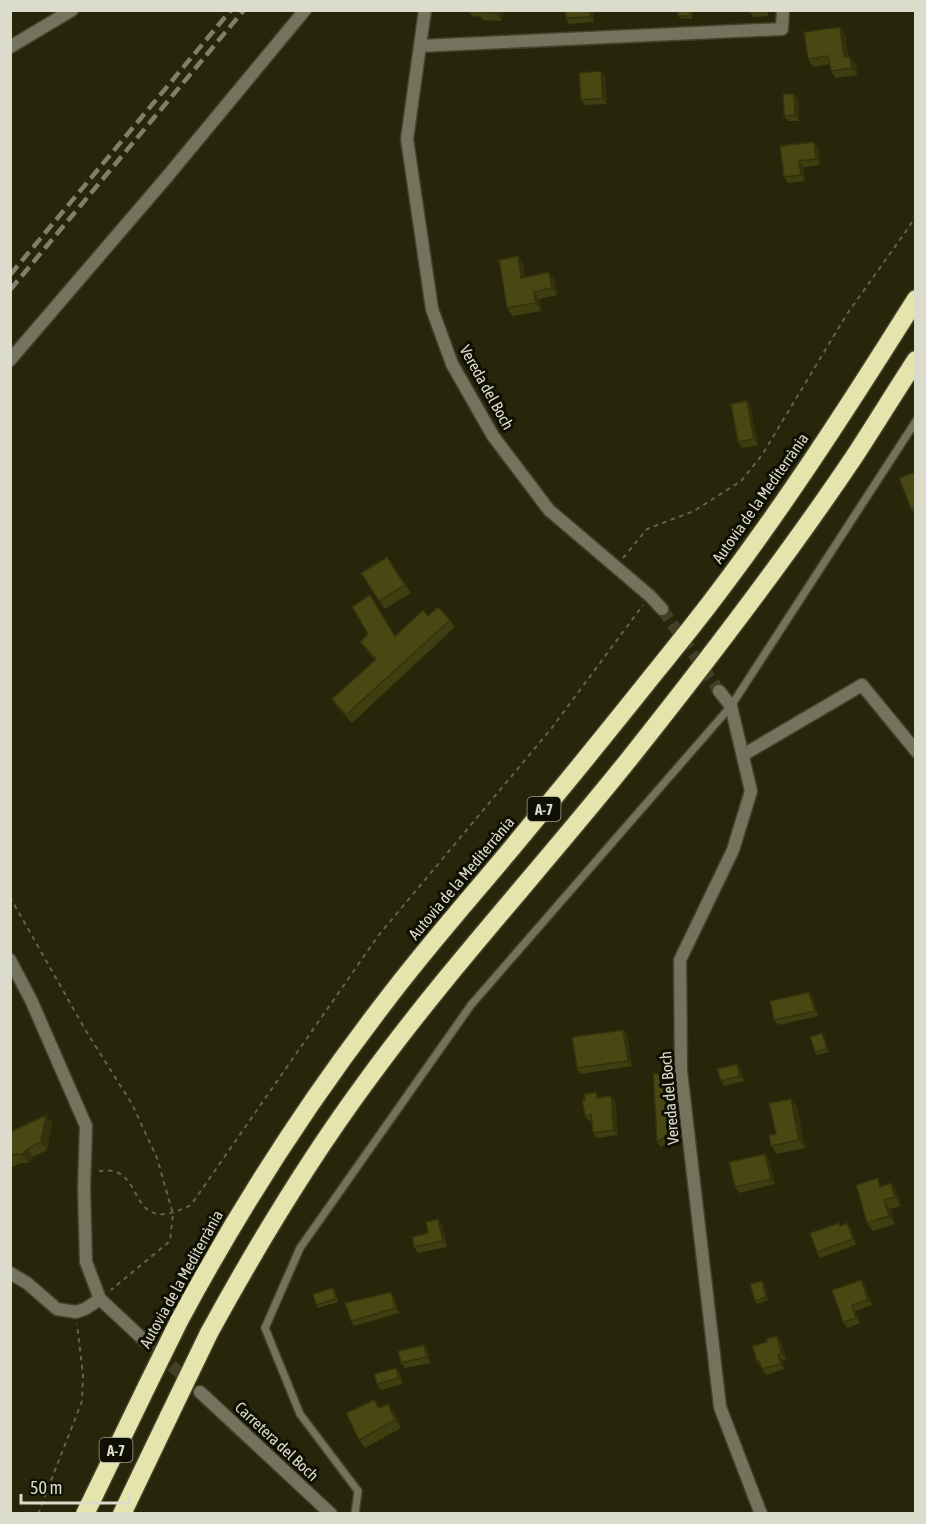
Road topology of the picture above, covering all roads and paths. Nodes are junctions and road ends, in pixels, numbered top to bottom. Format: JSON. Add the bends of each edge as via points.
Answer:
{"nodes":[{"id":1,"x":72,"y":10,"type":"edge"},
{"id":2,"x":305,"y":10,"type":"edge"},
{"id":3,"x":425,"y":10,"type":"edge"},
{"id":4,"x":783,"y":10,"type":"edge"},
{"id":5,"x":420,"y":46,"type":"junction"},
{"id":6,"x":10,"y":47,"type":"edge"},
{"id":7,"x":915,"y":215,"type":"edge"},
{"id":8,"x":915,"y":299,"type":"edge"},
{"id":9,"x":10,"y":360,"type":"edge"},
{"id":10,"x":915,"y":360,"type":"edge"},
{"id":11,"x":915,"y":421,"type":"edge"},
{"id":12,"x":616,"y":567,"type":"junction"},
{"id":13,"x":650,"y":596,"type":"junction"},
{"id":14,"x":662,"y":609,"type":"tunnel mouth"},
{"id":15,"x":719,"y":691,"type":"tunnel mouth"},
{"id":16,"x":731,"y":706,"type":"junction"},
{"id":17,"x":915,"y":751,"type":"edge"},
{"id":18,"x":743,"y":755,"type":"junction"},
{"id":19,"x":10,"y":897,"type":"edge"},
{"id":20,"x":10,"y":960,"type":"edge"},
{"id":21,"x":84,"y":1173,"type":"junction"},
{"id":22,"x":173,"y":1214,"type":"junction"},
{"id":23,"x":10,"y":1273,"type":"edge"},
{"id":24,"x":100,"y":1299,"type":"junction"},
{"id":25,"x":76,"y":1312,"type":"junction"},
{"id":26,"x":145,"y":1341,"type":"tunnel mouth"},
{"id":27,"x":200,"y":1392,"type":"tunnel mouth"},
{"id":28,"x":39,"y":1514,"type":"edge"},
{"id":29,"x":85,"y":1514,"type":"edge"},
{"id":30,"x":122,"y":1514,"type":"edge"},
{"id":31,"x":331,"y":1514,"type":"edge"},
{"id":32,"x":355,"y":1514,"type":"edge"},
{"id":33,"x":761,"y":1514,"type":"edge"}],
"edges":[{"from":1,"to":6,"type":"street"},
{"from":2,"to":9,"type":"street"},
{"from":3,"to":5,"type":"street","name":"Vereda del Boch"},
{"from":4,"to":5,"type":"street","via":[[782,29]]},
{"from":5,"to":12,"type":"street","name":"Vereda del Boch","via":[[407,140],[432,309],[452,364],[493,436],[549,510]]},
{"from":7,"to":12,"type":"path","via":[[847,314],[762,455],[741,481],[694,511],[647,529]]},
{"from":8,"to":29,"type":"highway","name":"Autovia de la Mediterrània","number":"A-7","bridge":true,"via":[[780,507],[692,626],[444,926],[295,1126],[211,1261]]},
{"from":10,"to":30,"type":"highway","number":"A-7","bridge":true,"via":[[855,456],[729,631],[365,1083],[273,1221],[209,1334]]},
{"from":11,"to":16,"type":"lane"},
{"from":12,"to":13,"type":"street","name":"Vereda del Boch"},
{"from":13,"to":14,"type":"street","name":"Vereda del Boch"},
{"from":13,"to":22,"type":"path","via":[[551,729],[378,936],[191,1205]]},
{"from":15,"to":16,"type":"street","name":"Vereda del Boch"},
{"from":16,"to":18,"type":"street","name":"Vereda del Boch"},
{"from":16,"to":32,"type":"lane","via":[[471,1005],[300,1248],[265,1328],[300,1414],[358,1491]]},
{"from":17,"to":18,"type":"street","via":[[862,685]]},
{"from":18,"to":33,"type":"street","name":"Vereda del Boch","via":[[752,790],[733,850],[680,960],[681,1071],[720,1407]]},
{"from":19,"to":22,"type":"path","via":[[132,1104],[157,1158]]},
{"from":20,"to":21,"type":"street","via":[[86,1126]]},
{"from":21,"to":22,"type":"path","via":[[114,1171],[126,1180],[140,1203],[154,1213]]},
{"from":21,"to":24,"type":"street","via":[[86,1262]]},
{"from":22,"to":24,"type":"path","via":[[170,1240]]},
{"from":23,"to":25,"type":"street","via":[[57,1309]]},
{"from":24,"to":25,"type":"street"},
{"from":24,"to":26,"type":"street"},
{"from":25,"to":28,"type":"path","via":[[82,1401]]},
{"from":27,"to":31,"type":"street","name":"Carretera del Boch"}]}
